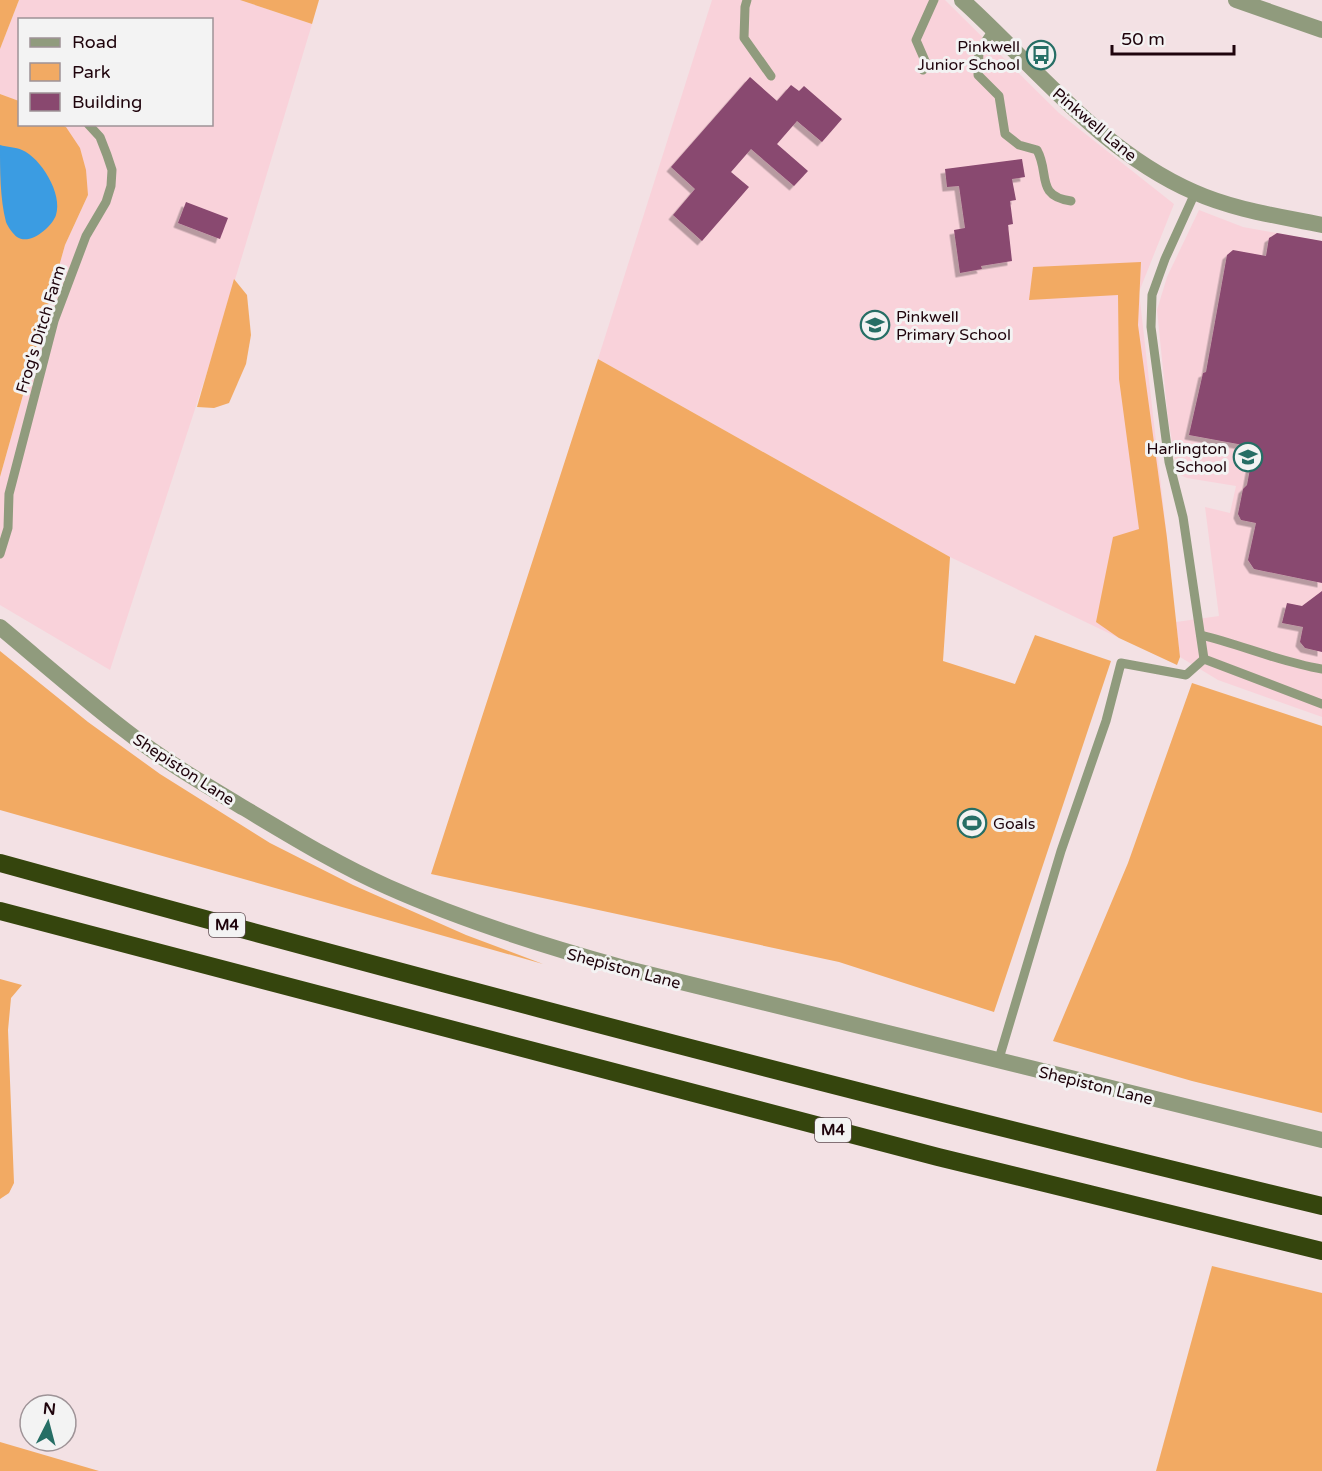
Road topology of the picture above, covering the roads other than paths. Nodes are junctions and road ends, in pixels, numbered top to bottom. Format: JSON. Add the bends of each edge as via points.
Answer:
{"nodes":[{"id":1,"x":747,"y":0,"type":"edge"},
{"id":2,"x":934,"y":0,"type":"edge"},
{"id":3,"x":962,"y":0,"type":"edge"},
{"id":4,"x":1236,"y":0,"type":"edge"},
{"id":5,"x":993,"y":30,"type":"junction"},
{"id":6,"x":1322,"y":30,"type":"edge"},
{"id":7,"x":923,"y":70,"type":"dead end"},
{"id":8,"x":771,"y":76,"type":"dead end"},
{"id":9,"x":90,"y":126,"type":"edge"},
{"id":10,"x":1195,"y":193,"type":"junction"},
{"id":11,"x":1071,"y":201,"type":"dead end"},
{"id":12,"x":1322,"y":225,"type":"edge"},
{"id":13,"x":0,"y":554,"type":"edge"},
{"id":14,"x":0,"y":627,"type":"edge"},
{"id":15,"x":1201,"y":635,"type":"junction"},
{"id":16,"x":1204,"y":659,"type":"junction"},
{"id":17,"x":1322,"y":669,"type":"edge"},
{"id":18,"x":1322,"y":704,"type":"edge"},
{"id":19,"x":0,"y":863,"type":"edge"},
{"id":20,"x":0,"y":912,"type":"edge"},
{"id":21,"x":998,"y":1062,"type":"junction"},
{"id":22,"x":1322,"y":1140,"type":"edge"},
{"id":23,"x":1322,"y":1206,"type":"edge"},
{"id":24,"x":1322,"y":1251,"type":"edge"}],
"edges":[{"from":1,"to":8,"type":"lane","via":[[744,38]]},
{"from":2,"to":7,"type":"lane","via":[[916,40],[926,63]]},
{"from":3,"to":5,"type":"street","name":"Pinkwell Lane"},
{"from":4,"to":6,"type":"street"},
{"from":5,"to":10,"type":"street","name":"Pinkwell Lane","via":[[1109,140],[1151,170]]},
{"from":5,"to":11,"type":"lane","via":[[979,51],[978,75],[999,96],[1005,134],[1019,145],[1037,150],[1046,186],[1061,200]]},
{"from":9,"to":13,"type":"lane","name":"Frog's Ditch Farm","via":[[100,137],[107,155],[112,170],[111,186],[86,236],[54,321],[9,494],[12,513]]},
{"from":10,"to":12,"type":"street","name":"Pinkwell Lane","via":[[1242,208]]},
{"from":10,"to":15,"type":"lane","via":[[1152,295],[1152,327],[1169,462],[1183,518]]},
{"from":14,"to":21,"type":"street","name":"Shepiston Lane","via":[[127,732],[182,771],[313,849],[389,888],[550,948]]},
{"from":15,"to":16,"type":"lane"},
{"from":15,"to":17,"type":"lane"},
{"from":16,"to":18,"type":"lane"},
{"from":16,"to":21,"type":"lane","via":[[1186,675],[1121,663]]},
{"from":19,"to":23,"type":"highway","number":"M4","via":[[860,1092]]},
{"from":20,"to":24,"type":"highway","number":"M4","via":[[927,1154]]},
{"from":21,"to":22,"type":"street","name":"Shepiston Lane"}]}
